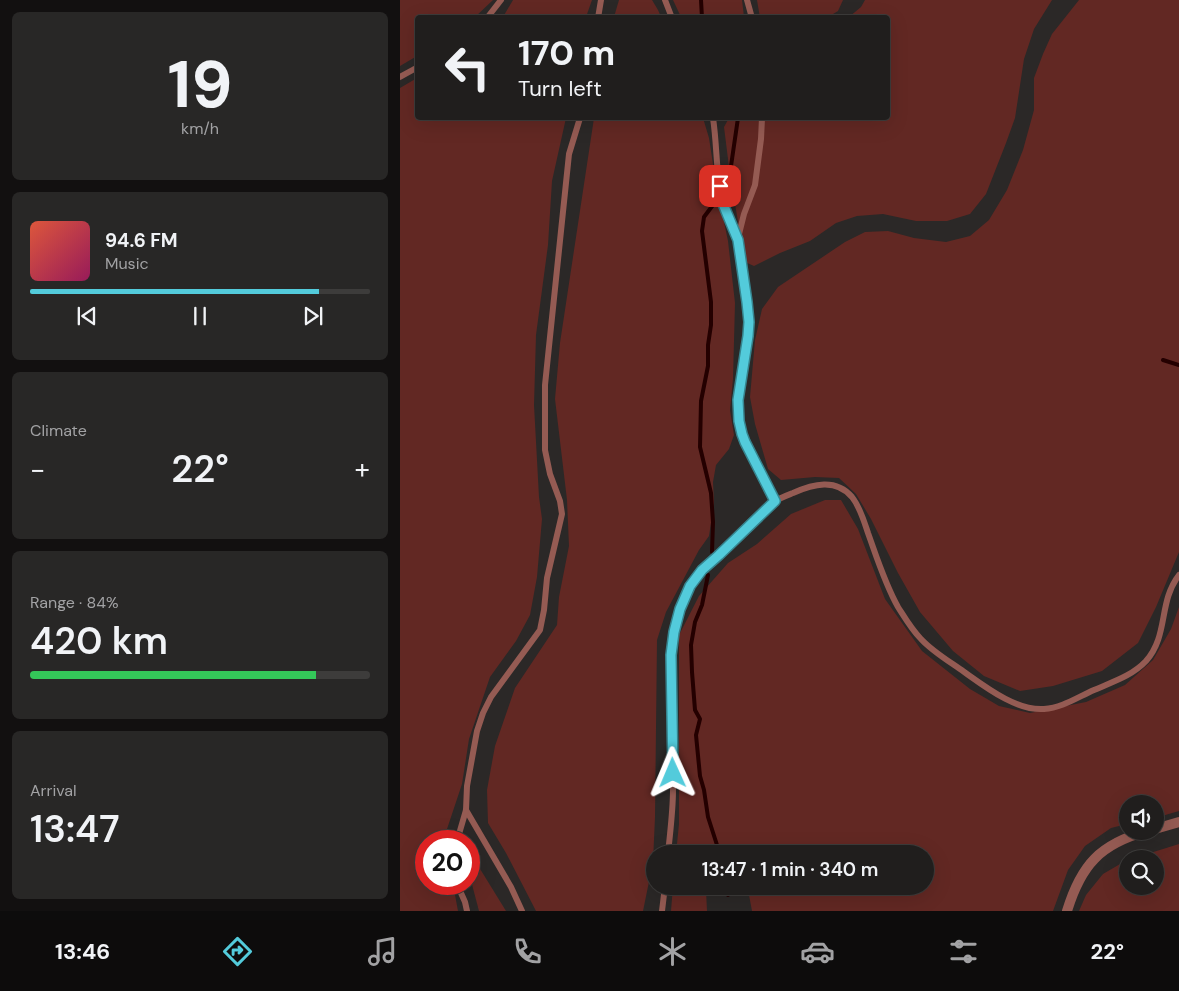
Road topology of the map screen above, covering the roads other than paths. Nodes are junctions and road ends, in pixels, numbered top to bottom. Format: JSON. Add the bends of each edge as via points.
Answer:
{"nodes":[{"id":1,"x":501,"y":0,"type":"edge"},
{"id":2,"x":601,"y":0,"type":"edge"},
{"id":3,"x":665,"y":0,"type":"edge"},
{"id":4,"x":748,"y":0,"type":"edge"},
{"id":5,"x":489,"y":15,"type":"edge"},
{"id":6,"x":598,"y":15,"type":"edge"},
{"id":7,"x":671,"y":15,"type":"edge"},
{"id":8,"x":751,"y":15,"type":"edge"},
{"id":9,"x":415,"y":69,"type":"edge"},
{"id":10,"x":400,"y":77,"type":"edge"},
{"id":11,"x":579,"y":120,"type":"edge"},
{"id":12,"x":713,"y":120,"type":"edge"},
{"id":13,"x":762,"y":120,"type":"edge"},
{"id":14,"x":738,"y":240,"type":"junction"},
{"id":15,"x":775,"y":501,"type":"junction"},
{"id":16,"x":1179,"y":575,"type":"edge"},
{"id":17,"x":466,"y":810,"type":"junction"},
{"id":18,"x":1179,"y":822,"type":"edge"},
{"id":19,"x":1164,"y":826,"type":"edge"},
{"id":20,"x":460,"y":830,"type":"edge"},
{"id":21,"x":1121,"y":840,"type":"edge"},
{"id":22,"x":669,"y":845,"type":"edge"},
{"id":23,"x":462,"y":895,"type":"edge"},
{"id":24,"x":664,"y":895,"type":"edge"},
{"id":25,"x":467,"y":911,"type":"edge"},
{"id":26,"x":522,"y":911,"type":"edge"},
{"id":27,"x":662,"y":911,"type":"edge"},
{"id":28,"x":1067,"y":911,"type":"edge"}],
"edges":[{"from":1,"to":5,"type":"lane"},
{"from":2,"to":6,"type":"lane"},
{"from":3,"to":7,"type":"lane"},
{"from":4,"to":8,"type":"lane"},
{"from":9,"to":10,"type":"lane"},
{"from":11,"to":17,"type":"lane","via":[[569,154],[545,386],[545,450],[562,514],[547,578],[540,630],[482,713],[467,786]]},
{"from":12,"to":14,"type":"lane","via":[[721,199]]},
{"from":13,"to":14,"type":"lane","via":[[756,184]]},
{"from":14,"to":15,"type":"lane","via":[[749,322],[738,400],[739,421],[745,442]]},
{"from":15,"to":16,"type":"lane","via":[[813,486],[830,484],[844,489],[859,509],[896,604],[921,639],[990,690],[1022,706],[1038,709],[1059,706],[1124,677],[1144,663],[1159,640],[1169,592]]},
{"from":15,"to":22,"type":"lane","via":[[702,570],[690,586],[680,609],[671,655],[673,791]]},
{"from":17,"to":20,"type":"lane"},
{"from":17,"to":26,"type":"lane"},
{"from":18,"to":19,"type":"street"},
{"from":21,"to":28,"type":"street","via":[[1096,857],[1080,877]]},
{"from":23,"to":25,"type":"lane"},
{"from":24,"to":27,"type":"lane"}]}
